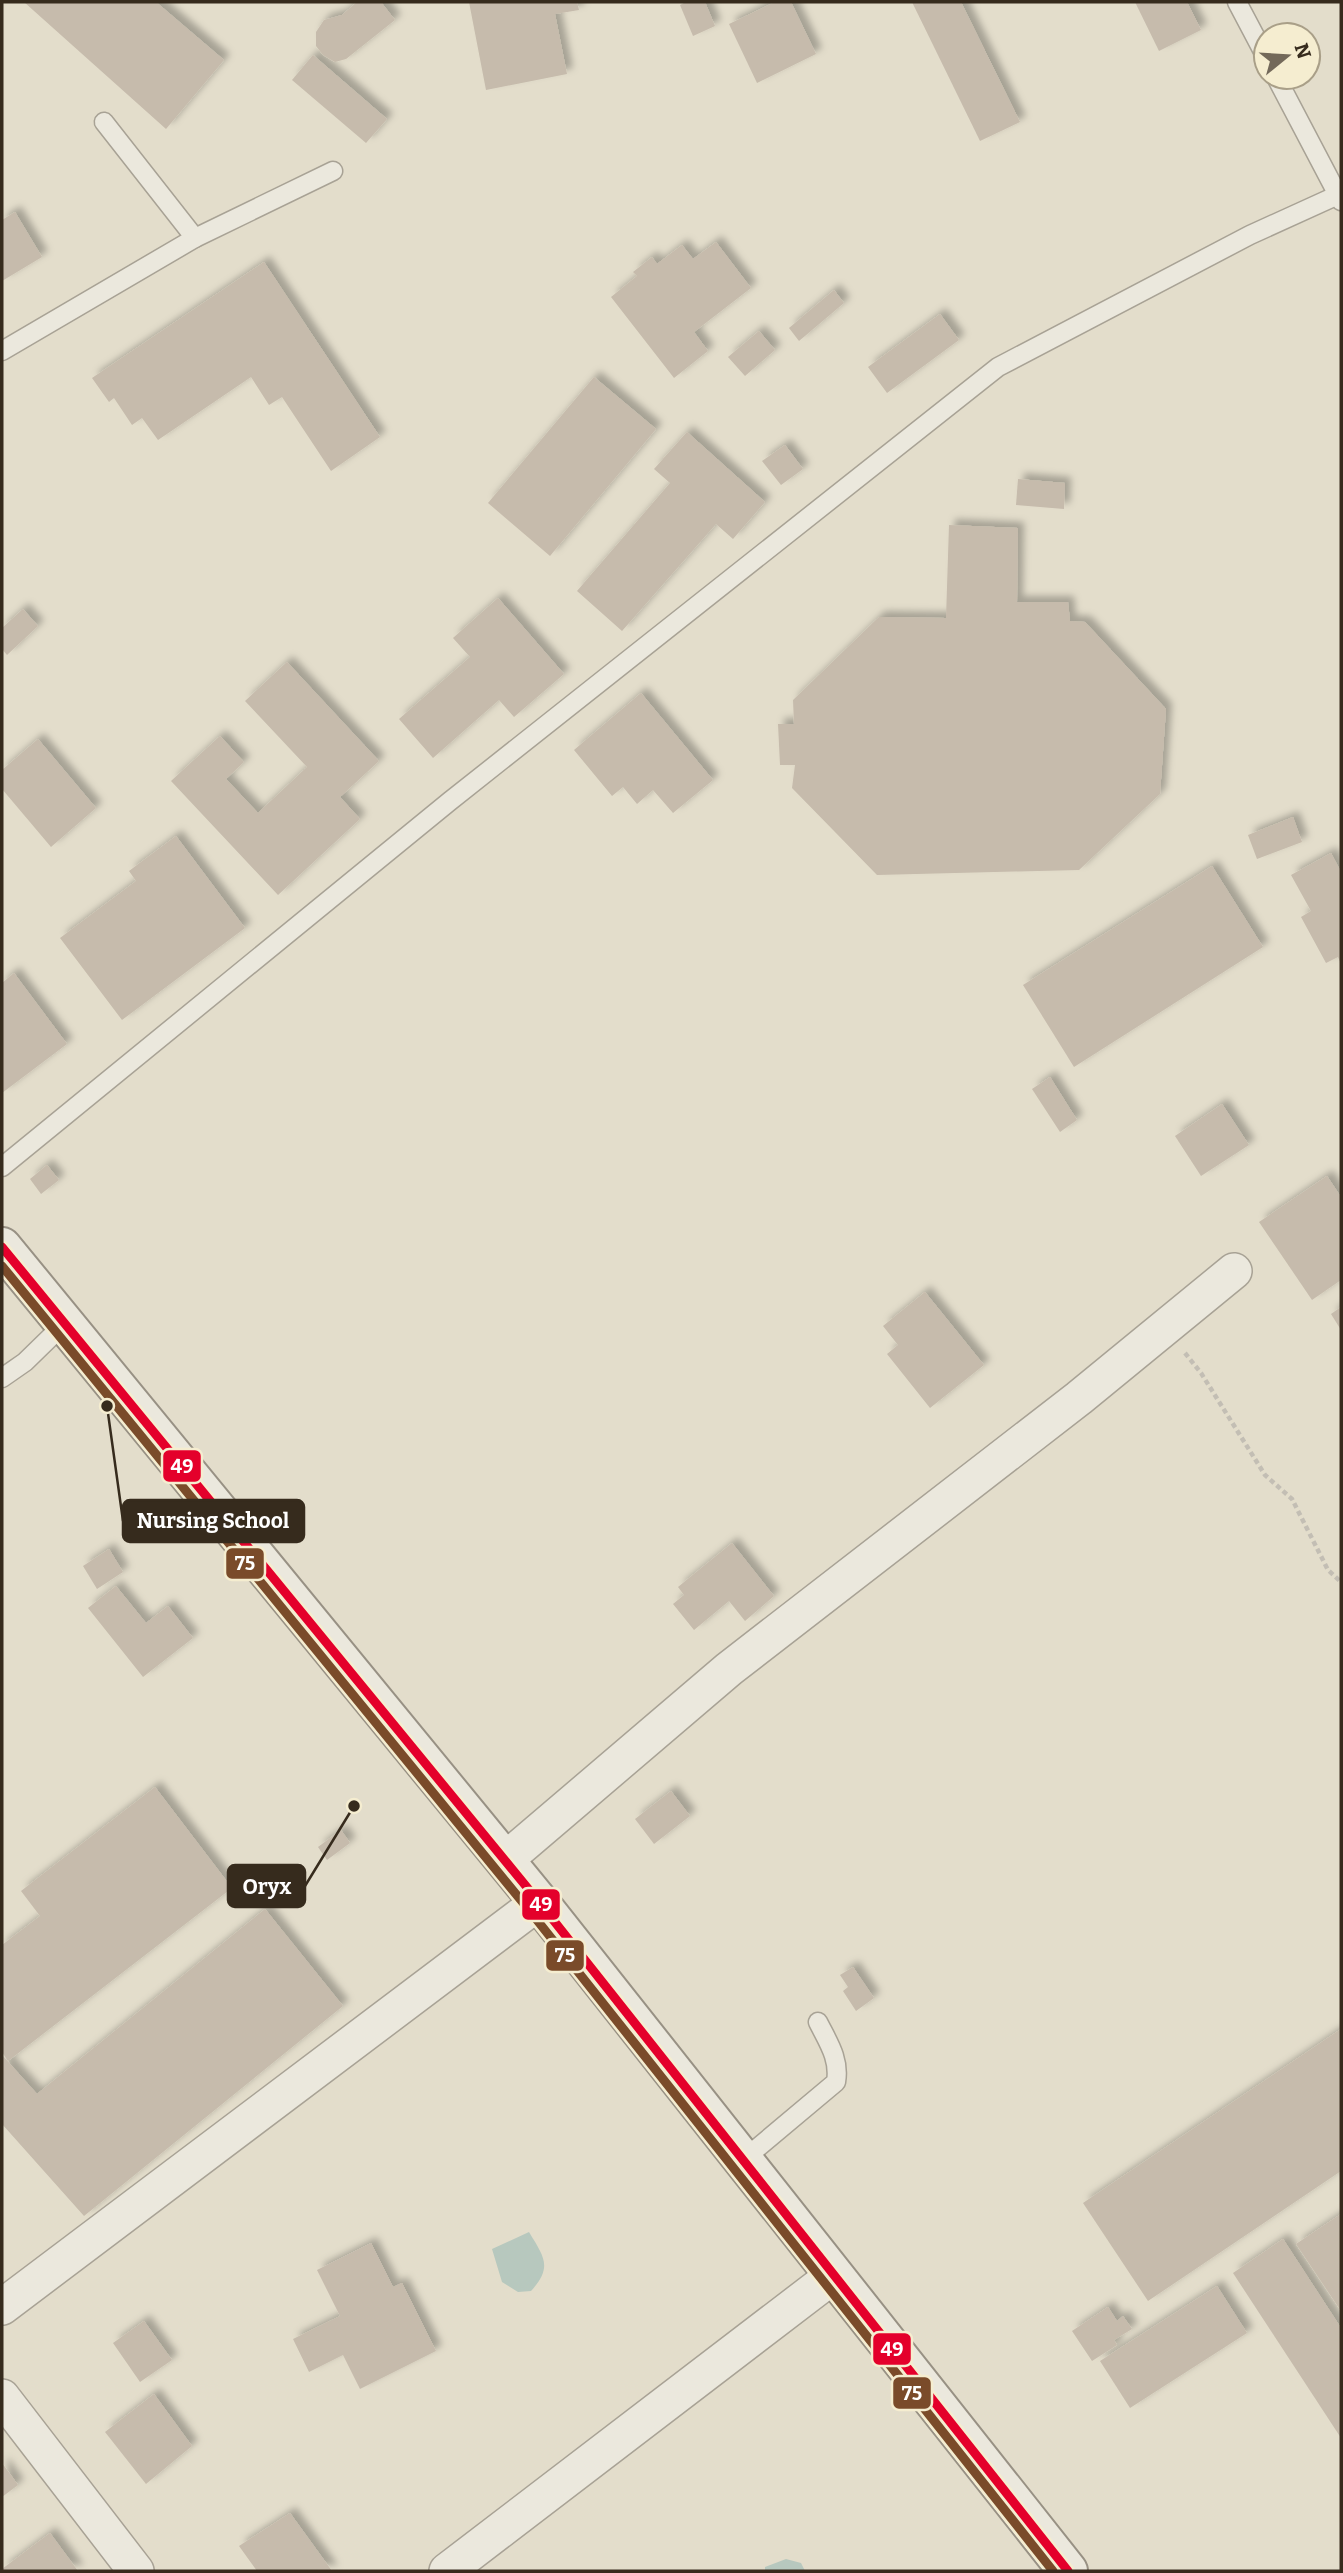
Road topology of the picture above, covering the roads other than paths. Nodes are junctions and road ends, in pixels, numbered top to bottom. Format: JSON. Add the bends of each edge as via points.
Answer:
{"nodes":[{"id":1,"x":1237,"y":2,"type":"edge"},
{"id":2,"x":1252,"y":30,"type":"edge"},
{"id":3,"x":1283,"y":91,"type":"edge"},
{"id":4,"x":104,"y":122,"type":"dead end"},
{"id":5,"x":333,"y":171,"type":"dead end"},
{"id":6,"x":1340,"y":198,"type":"edge"},
{"id":7,"x":195,"y":238,"type":"junction"},
{"id":8,"x":2,"y":351,"type":"edge"},
{"id":9,"x":2,"y":1167,"type":"edge"},
{"id":10,"x":2,"y":1247,"type":"edge"},
{"id":11,"x":1234,"y":1271,"type":"dead end"},
{"id":12,"x":65,"y":1323,"type":"junction"},
{"id":13,"x":2,"y":1378,"type":"edge"},
{"id":14,"x":504,"y":1861,"type":"junction"},
{"id":15,"x":539,"y":1902,"type":"junction"},
{"id":16,"x":818,"y":2022,"type":"dead end"},
{"id":17,"x":743,"y":2160,"type":"junction"},
{"id":18,"x":834,"y":2275,"type":"junction"},
{"id":19,"x":2,"y":2307,"type":"edge"},
{"id":20,"x":2,"y":2397,"type":"edge"},
{"id":21,"x":135,"y":2571,"type":"edge"},
{"id":22,"x":447,"y":2571,"type":"edge"},
{"id":23,"x":1068,"y":2571,"type":"edge"}],
"edges":[{"from":1,"to":2,"type":"lane"},
{"from":3,"to":6,"type":"lane"},
{"from":4,"to":7,"type":"lane"},
{"from":5,"to":7,"type":"lane"},
{"from":6,"to":9,"type":"lane","via":[[1250,235],[998,367],[450,801]]},
{"from":7,"to":8,"type":"lane"},
{"from":10,"to":12,"type":"main road"},
{"from":11,"to":14,"type":"street","via":[[729,1669]]},
{"from":12,"to":13,"type":"lane"},
{"from":12,"to":14,"type":"main road"},
{"from":14,"to":15,"type":"main road"},
{"from":15,"to":17,"type":"main road"},
{"from":15,"to":19,"type":"street"},
{"from":16,"to":17,"type":"lane","via":[[835,2055],[836,2082]]},
{"from":17,"to":18,"type":"main road"},
{"from":18,"to":22,"type":"street"},
{"from":18,"to":23,"type":"main road"},
{"from":20,"to":21,"type":"street"}]}
